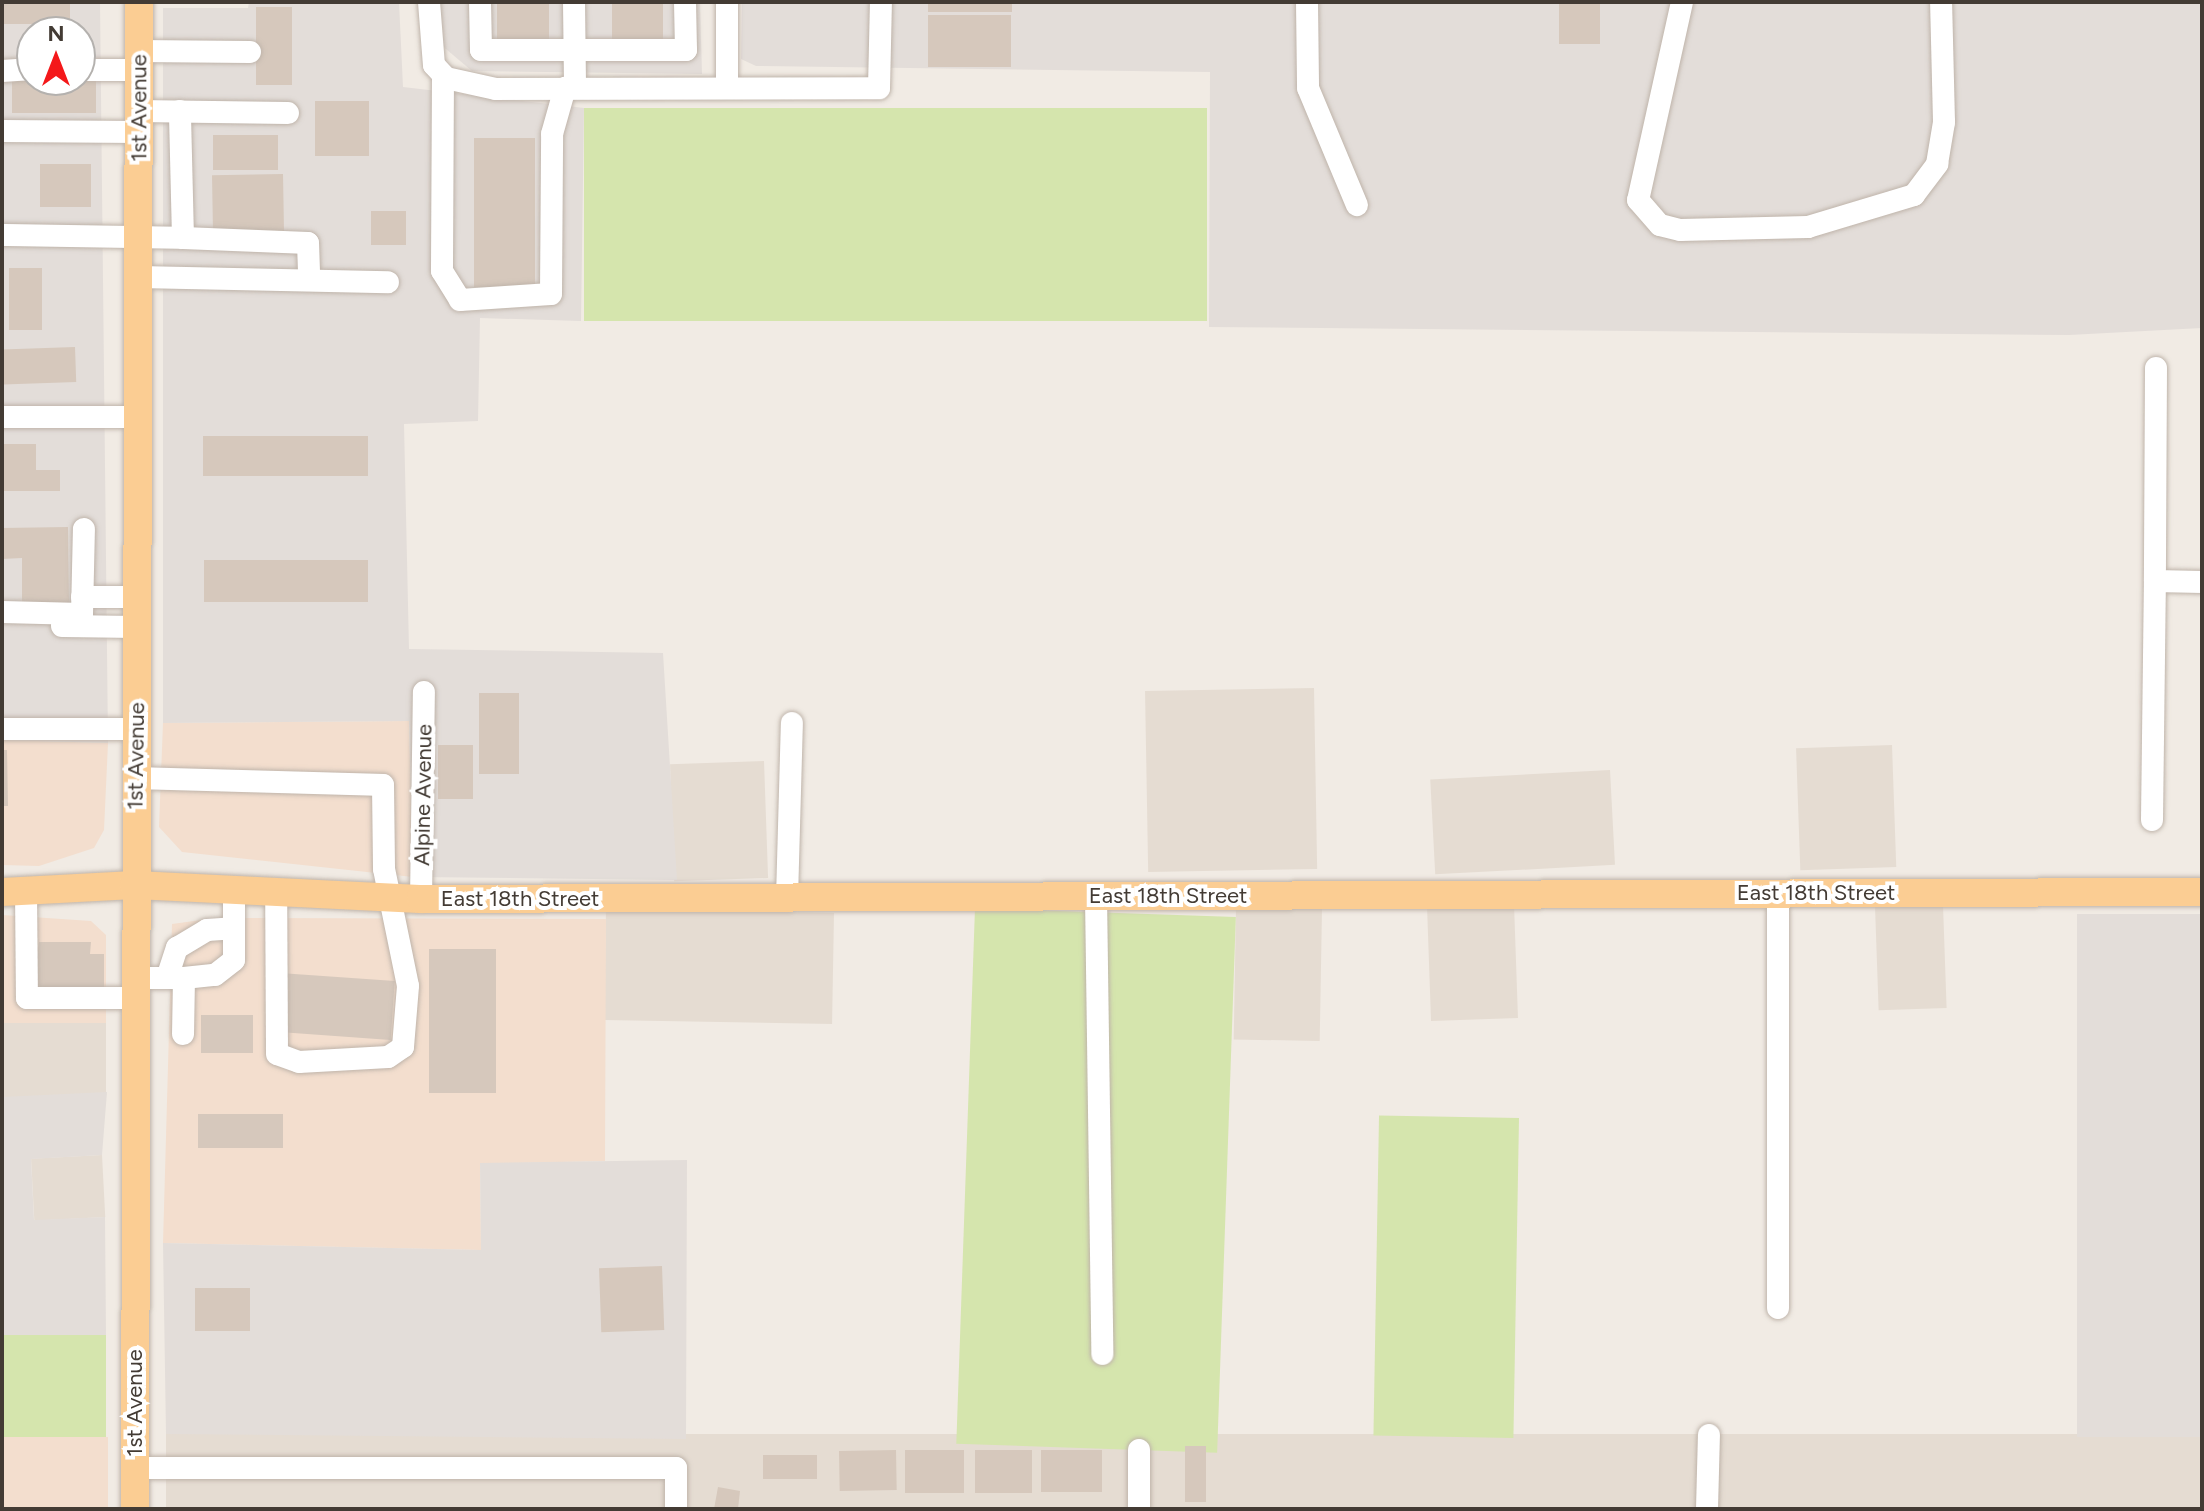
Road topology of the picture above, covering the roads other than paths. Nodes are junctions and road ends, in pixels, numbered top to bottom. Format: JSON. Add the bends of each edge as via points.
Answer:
{"nodes":[{"id":1,"x":139,"y":2,"type":"edge"},
{"id":2,"x":429,"y":2,"type":"edge"},
{"id":3,"x":480,"y":2,"type":"edge"},
{"id":4,"x":574,"y":2,"type":"edge"},
{"id":5,"x":685,"y":2,"type":"edge"},
{"id":6,"x":727,"y":2,"type":"edge"},
{"id":7,"x":881,"y":2,"type":"edge"},
{"id":8,"x":1307,"y":2,"type":"edge"},
{"id":9,"x":1682,"y":2,"type":"edge"},
{"id":10,"x":1941,"y":2,"type":"edge"},
{"id":11,"x":575,"y":50,"type":"junction"},
{"id":12,"x":250,"y":52,"type":"dead end"},
{"id":13,"x":138,"y":60,"type":"junction"},
{"id":14,"x":96,"y":67,"type":"edge"},
{"id":15,"x":443,"y":75,"type":"junction"},
{"id":16,"x":727,"y":87,"type":"junction"},
{"id":17,"x":570,"y":88,"type":"junction"},
{"id":18,"x":180,"y":111,"type":"junction"},
{"id":19,"x":288,"y":113,"type":"dead end"},
{"id":20,"x":138,"y":122,"type":"junction"},
{"id":21,"x":2,"y":131,"type":"edge"},
{"id":22,"x":1357,"y":205,"type":"dead end"},
{"id":23,"x":2,"y":235,"type":"edge"},
{"id":24,"x":139,"y":237,"type":"junction"},
{"id":25,"x":183,"y":238,"type":"junction"},
{"id":26,"x":139,"y":277,"type":"junction"},
{"id":27,"x":309,"y":280,"type":"junction"},
{"id":28,"x":388,"y":282,"type":"dead end"},
{"id":29,"x":2156,"y":368,"type":"dead end"},
{"id":30,"x":2,"y":417,"type":"edge"},
{"id":31,"x":137,"y":417,"type":"junction"},
{"id":32,"x":84,"y":529,"type":"dead end"},
{"id":33,"x":2155,"y":581,"type":"junction"},
{"id":34,"x":2202,"y":582,"type":"edge"},
{"id":35,"x":82,"y":597,"type":"junction"},
{"id":36,"x":137,"y":597,"type":"junction"},
{"id":37,"x":2,"y":612,"type":"edge"},
{"id":38,"x":2,"y":625,"type":"edge"},
{"id":39,"x":137,"y":627,"type":"junction"},
{"id":40,"x":424,"y":692,"type":"dead end"},
{"id":41,"x":792,"y":723,"type":"dead end"},
{"id":42,"x":2,"y":729,"type":"edge"},
{"id":43,"x":137,"y":729,"type":"junction"},
{"id":44,"x":137,"y":778,"type":"junction"},
{"id":45,"x":2152,"y":820,"type":"dead end"},
{"id":46,"x":134,"y":885,"type":"junction"},
{"id":47,"x":234,"y":888,"type":"junction"},
{"id":48,"x":276,"y":890,"type":"junction"},
{"id":49,"x":14,"y":891,"type":"edge"},
{"id":50,"x":2202,"y":892,"type":"edge"},
{"id":51,"x":1778,"y":894,"type":"junction"},
{"id":52,"x":1096,"y":896,"type":"junction"},
{"id":53,"x":392,"y":898,"type":"junction"},
{"id":54,"x":787,"y":898,"type":"junction"},
{"id":55,"x":421,"y":899,"type":"junction"},
{"id":56,"x":233,"y":928,"type":"junction"},
{"id":57,"x":176,"y":978,"type":"junction"},
{"id":58,"x":134,"y":988,"type":"junction"},
{"id":59,"x":183,"y":1034,"type":"dead end"},
{"id":60,"x":1778,"y":1308,"type":"dead end"},
{"id":61,"x":1102,"y":1354,"type":"dead end"},
{"id":62,"x":1709,"y":1435,"type":"dead end"},
{"id":63,"x":1139,"y":1450,"type":"dead end"},
{"id":64,"x":135,"y":1468,"type":"junction"},
{"id":65,"x":1707,"y":1498,"type":"edge"},
{"id":66,"x":135,"y":1509,"type":"edge"},
{"id":67,"x":676,"y":1509,"type":"edge"},
{"id":68,"x":1139,"y":1509,"type":"edge"}],
"edges":[{"from":1,"to":13,"type":"main road","name":"1st Avenue"},
{"from":2,"to":15,"type":"street","via":[[428,40]]},
{"from":3,"to":11,"type":"street","via":[[481,50]]},
{"from":4,"to":11,"type":"street"},
{"from":5,"to":11,"type":"street","via":[[686,50]]},
{"from":6,"to":16,"type":"street"},
{"from":7,"to":16,"type":"street","via":[[879,88]]},
{"from":8,"to":22,"type":"street","via":[[1308,88]]},
{"from":9,"to":10,"type":"street","via":[[1638,200],[1660,225],[1680,230],[1808,227],[1914,195],[1937,164],[1944,122]]},
{"from":11,"to":17,"type":"street"},
{"from":12,"to":13,"type":"street"},
{"from":13,"to":14,"type":"street"},
{"from":13,"to":20,"type":"main road","name":"1st Avenue"},
{"from":15,"to":17,"type":"street","via":[[471,88]]},
{"from":15,"to":17,"type":"street","via":[[442,271],[460,300],[551,294],[552,134]]},
{"from":16,"to":17,"type":"street"},
{"from":18,"to":19,"type":"street"},
{"from":18,"to":20,"type":"street"},
{"from":18,"to":25,"type":"street"},
{"from":20,"to":21,"type":"street"},
{"from":20,"to":24,"type":"main road","name":"1st Avenue"},
{"from":23,"to":24,"type":"street"},
{"from":24,"to":25,"type":"street"},
{"from":24,"to":26,"type":"main road","name":"1st Avenue"},
{"from":25,"to":27,"type":"street","via":[[308,243]]},
{"from":26,"to":27,"type":"street"},
{"from":26,"to":31,"type":"main road","name":"1st Avenue"},
{"from":27,"to":28,"type":"street"},
{"from":29,"to":33,"type":"street"},
{"from":30,"to":31,"type":"street"},
{"from":31,"to":36,"type":"main road","name":"1st Avenue"},
{"from":32,"to":35,"type":"street"},
{"from":33,"to":34,"type":"street"},
{"from":33,"to":45,"type":"street"},
{"from":35,"to":36,"type":"street"},
{"from":35,"to":37,"type":"street","via":[[82,614]]},
{"from":36,"to":39,"type":"main road","name":"1st Avenue"},
{"from":38,"to":39,"type":"street"},
{"from":39,"to":43,"type":"main road","name":"1st Avenue"},
{"from":40,"to":55,"type":"street","name":"Alpine Avenue"},
{"from":41,"to":54,"type":"street"},
{"from":42,"to":43,"type":"street"},
{"from":43,"to":44,"type":"main road","name":"1st Avenue"},
{"from":44,"to":46,"type":"main road","name":"1st Avenue"},
{"from":44,"to":53,"type":"street","via":[[376,779],[387,805],[384,869]]},
{"from":46,"to":47,"type":"main road","name":"East 18th Street"},
{"from":46,"to":49,"type":"main road","name":"East 18th Street"},
{"from":46,"to":58,"type":"main road","name":"1st Avenue"},
{"from":47,"to":48,"type":"main road","name":"East 18th Street"},
{"from":47,"to":56,"type":"street"},
{"from":48,"to":53,"type":"main road","name":"East 18th Street"},
{"from":48,"to":53,"type":"street","via":[[273,1045],[299,1062],[388,1057],[403,1047],[408,986]]},
{"from":49,"to":58,"type":"street","via":[[27,998]]},
{"from":50,"to":51,"type":"main road","name":"East 18th Street"},
{"from":51,"to":52,"type":"main road","name":"East 18th Street"},
{"from":51,"to":60,"type":"street"},
{"from":52,"to":54,"type":"main road","name":"East 18th Street"},
{"from":52,"to":61,"type":"street"},
{"from":53,"to":55,"type":"main road","name":"East 18th Street"},
{"from":54,"to":55,"type":"main road","name":"East 18th Street"},
{"from":56,"to":57,"type":"street","via":[[207,930],[177,948]]},
{"from":56,"to":57,"type":"street","via":[[234,960],[215,975]]},
{"from":57,"to":58,"type":"street"},
{"from":57,"to":59,"type":"street"},
{"from":58,"to":64,"type":"main road","name":"1st Avenue"},
{"from":62,"to":65,"type":"street"},
{"from":63,"to":68,"type":"street"},
{"from":64,"to":66,"type":"main road","name":"1st Avenue"},
{"from":64,"to":67,"type":"street","via":[[676,1468]]}]}
